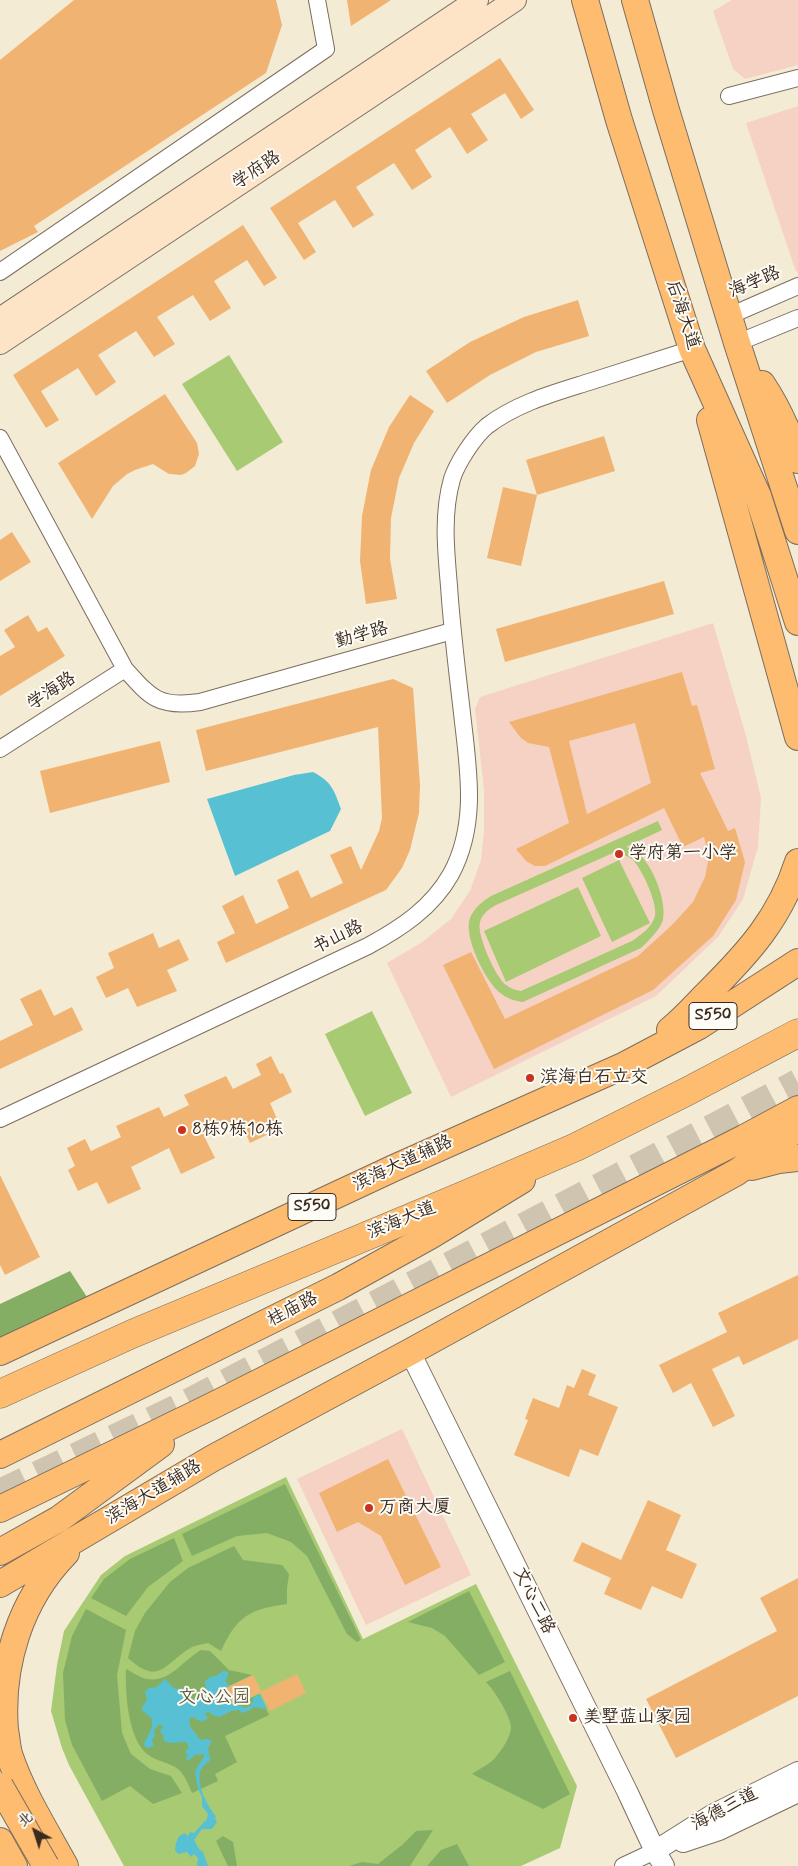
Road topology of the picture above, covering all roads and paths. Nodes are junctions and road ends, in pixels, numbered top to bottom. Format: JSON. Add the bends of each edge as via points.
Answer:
{"nodes":[{"id":1,"x":317,"y":0,"type":"edge"},
{"id":2,"x":477,"y":0,"type":"edge"},
{"id":3,"x":514,"y":0,"type":"edge"},
{"id":4,"x":585,"y":0,"type":"edge"},
{"id":5,"x":635,"y":0,"type":"edge"},
{"id":6,"x":798,"y":78,"type":"edge"},
{"id":7,"x":729,"y":96,"type":"dead end"},
{"id":8,"x":0,"y":272,"type":"edge"},
{"id":9,"x":798,"y":286,"type":"edge"},
{"id":10,"x":729,"y":316,"type":"junction"},
{"id":11,"x":798,"y":318,"type":"edge"},
{"id":12,"x":0,"y":319,"type":"edge"},
{"id":13,"x":0,"y":343,"type":"edge"},
{"id":14,"x":739,"y":348,"type":"junction"},
{"id":15,"x":692,"y":349,"type":"junction"},
{"id":16,"x":0,"y":438,"type":"edge"},
{"id":17,"x":798,"y":460,"type":"edge"},
{"id":18,"x":796,"y":524,"type":"edge"},
{"id":19,"x":798,"y":622,"type":"edge"},
{"id":20,"x":452,"y":631,"type":"junction"},
{"id":21,"x":125,"y":669,"type":"junction"},
{"id":22,"x":798,"y":737,"type":"edge"},
{"id":23,"x":0,"y":749,"type":"edge"},
{"id":24,"x":798,"y":862,"type":"edge"},
{"id":25,"x":798,"y":962,"type":"edge"},
{"id":26,"x":798,"y":1034,"type":"edge"},
{"id":27,"x":625,"y":1064,"type":"junction"},
{"id":28,"x":798,"y":1109,"type":"edge"},
{"id":29,"x":0,"y":1119,"type":"edge"},
{"id":30,"x":798,"y":1128,"type":"edge"},
{"id":31,"x":576,"y":1147,"type":"junction"},
{"id":32,"x":798,"y":1158,"type":"edge"},
{"id":33,"x":737,"y":1172,"type":"junction"},
{"id":34,"x":0,"y":1352,"type":"edge"},
{"id":35,"x":410,"y":1352,"type":"junction"},
{"id":36,"x":0,"y":1394,"type":"edge"},
{"id":37,"x":212,"y":1406,"type":"junction"},
{"id":38,"x":0,"y":1455,"type":"edge"},
{"id":39,"x":213,"y":1458,"type":"junction"},
{"id":40,"x":0,"y":1509,"type":"edge"},
{"id":41,"x":59,"y":1519,"type":"junction"},
{"id":42,"x":84,"y":1535,"type":"junction"},
{"id":43,"x":0,"y":1552,"type":"edge"},
{"id":44,"x":0,"y":1584,"type":"edge"},
{"id":45,"x":5,"y":1746,"type":"edge"},
{"id":46,"x":798,"y":1772,"type":"edge"},
{"id":47,"x":0,"y":1786,"type":"edge"},
{"id":48,"x":798,"y":1792,"type":"edge"},
{"id":49,"x":0,"y":1841,"type":"edge"},
{"id":50,"x":659,"y":1861,"type":"edge"},
{"id":51,"x":14,"y":1866,"type":"edge"},
{"id":52,"x":46,"y":1866,"type":"edge"},
{"id":53,"x":65,"y":1866,"type":"edge"},
{"id":54,"x":623,"y":1866,"type":"edge"}],
"edges":[{"from":1,"to":8,"type":"street","via":[[326,48]]},
{"from":2,"to":12,"type":"main road","name":"学府路"},
{"from":3,"to":13,"type":"main road","name":"学府路"},
{"from":4,"to":15,"type":"main road","name":"后海大道","via":[[619,120]]},
{"from":5,"to":10,"type":"main road"},
{"from":6,"to":7,"type":"street"},
{"from":9,"to":10,"type":"street","name":"海学路"},
{"from":10,"to":14,"type":"main road"},
{"from":11,"to":14,"type":"street"},
{"from":14,"to":17,"type":"main road","via":[[774,404]]},
{"from":14,"to":18,"type":"main road"},
{"from":15,"to":19,"type":"main road","name":"后海大道","via":[[749,474]]},
{"from":15,"to":20,"type":"street","via":[[538,398],[509,411],[486,427],[467,450],[452,478],[446,512]]},
{"from":15,"to":22,"type":"main road"},
{"from":16,"to":21,"type":"street","name":"勤学路"},
{"from":20,"to":21,"type":"street","name":"勤学路","via":[[181,705],[164,703],[151,695]]},
{"from":20,"to":29,"type":"street","name":"书山路","via":[[470,804],[461,853],[435,898],[416,917],[368,946]]},
{"from":21,"to":23,"type":"street","name":"学海路"},
{"from":24,"to":27,"type":"main road","via":[[780,907],[760,938],[675,1026]]},
{"from":25,"to":27,"type":"main road","name":"滨海大道辅路","number":"S550","via":[[699,1026]]},
{"from":26,"to":31,"type":"highway","name":"滨海大道","number":"S550"},
{"from":27,"to":34,"type":"main road","name":"滨海大道辅路","number":"S550"},
{"from":28,"to":37,"type":"main road"},
{"from":30,"to":33,"type":"main road","name":"滨海大道辅路"},
{"from":31,"to":36,"type":"highway","name":"滨海大道","number":"S550","via":[[132,1334]]},
{"from":31,"to":38,"type":"main road","name":"桂庙路","number":"S550","via":[[338,1288]]},
{"from":32,"to":33,"type":"main road"},
{"from":33,"to":35,"type":"main road","name":"滨海大道辅路"},
{"from":35,"to":39,"type":"main road","name":"滨海大道辅路"},
{"from":35,"to":50,"type":"street","name":"文心二路"},
{"from":37,"to":40,"type":"main road"},
{"from":37,"to":41,"type":"main road"},
{"from":39,"to":41,"type":"main road"},
{"from":39,"to":42,"type":"main road","name":"滨海大道辅路"},
{"from":41,"to":43,"type":"main road"},
{"from":42,"to":44,"type":"main road"},
{"from":42,"to":45,"type":"main road","via":[[54,1565],[33,1595],[14,1634],[5,1671]]},
{"from":45,"to":53,"type":"main road","via":[[32,1806]]},
{"from":46,"to":50,"type":"street","name":"海德三道","via":[[712,1815]]},
{"from":47,"to":52,"type":"main road","bridge":true},
{"from":48,"to":50,"type":"street","name":"海德三道"},
{"from":49,"to":51,"type":"main road"},
{"from":50,"to":54,"type":"street","name":"海德三道"}]}
